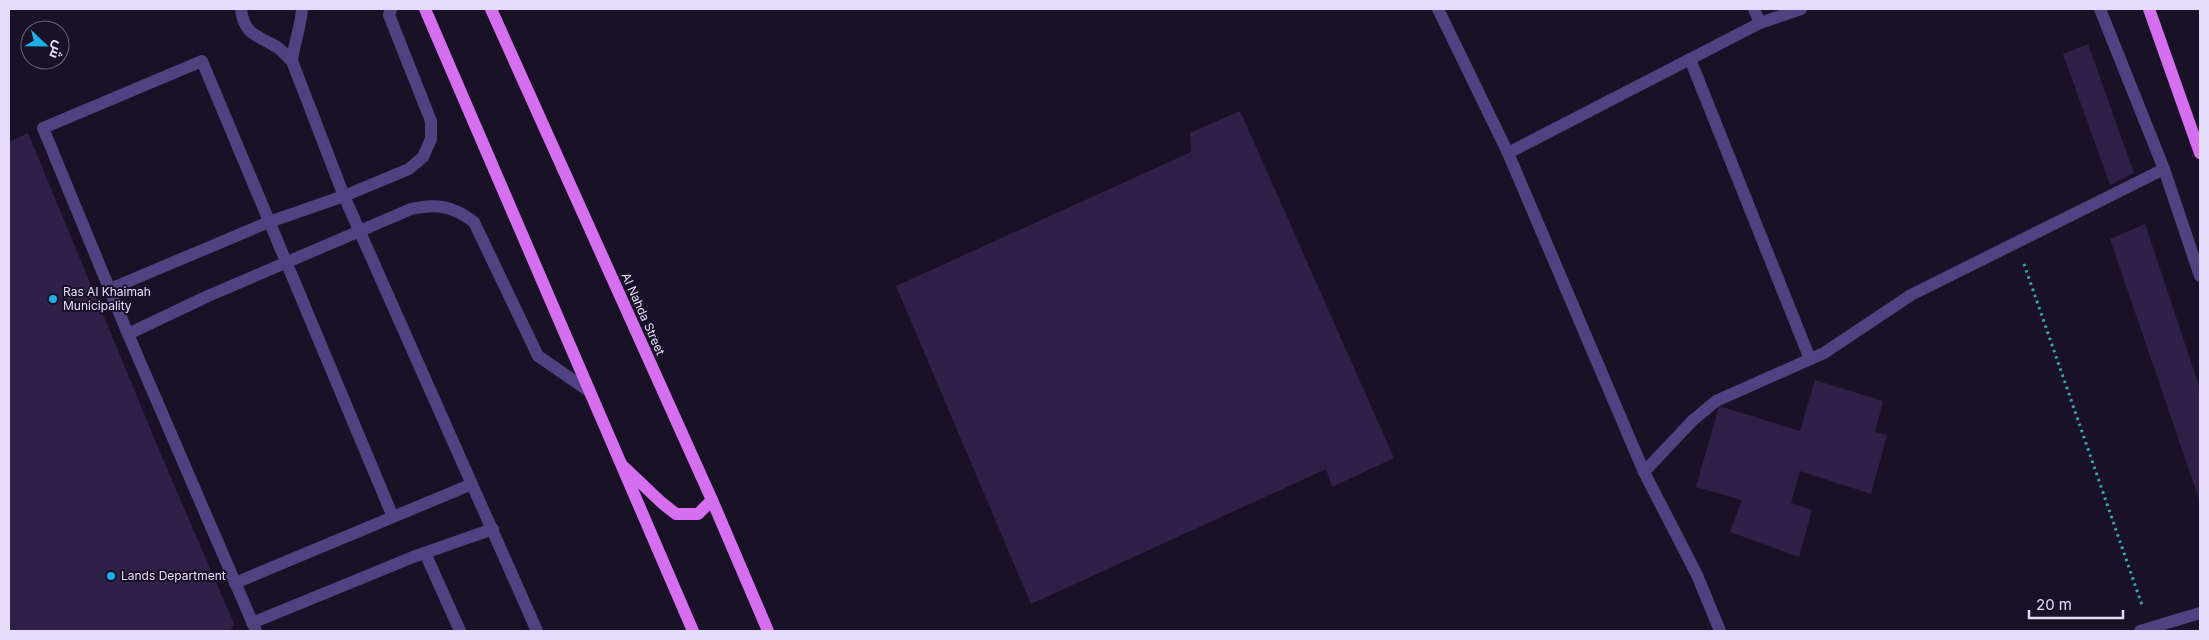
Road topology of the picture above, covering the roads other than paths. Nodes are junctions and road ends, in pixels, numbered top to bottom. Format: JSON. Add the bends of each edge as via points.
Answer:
{"nodes":[{"id":1,"x":241,"y":9,"type":"edge"},
{"id":2,"x":302,"y":9,"type":"edge"},
{"id":3,"x":391,"y":9,"type":"edge"},
{"id":4,"x":425,"y":9,"type":"edge"},
{"id":5,"x":491,"y":9,"type":"edge"},
{"id":6,"x":1438,"y":9,"type":"edge"},
{"id":7,"x":1754,"y":9,"type":"edge"},
{"id":8,"x":1801,"y":9,"type":"edge"},
{"id":9,"x":2100,"y":9,"type":"edge"},
{"id":10,"x":2149,"y":9,"type":"edge"},
{"id":11,"x":1760,"y":23,"type":"junction"},
{"id":12,"x":1690,"y":59,"type":"junction"},
{"id":13,"x":292,"y":61,"type":"junction"},
{"id":14,"x":1508,"y":153,"type":"junction"},
{"id":15,"x":2200,"y":153,"type":"edge"},
{"id":16,"x":2164,"y":169,"type":"junction"},
{"id":17,"x":344,"y":196,"type":"junction"},
{"id":18,"x":269,"y":222,"type":"junction"},
{"id":19,"x":361,"y":231,"type":"junction"},
{"id":20,"x":287,"y":264,"type":"junction"},
{"id":21,"x":2200,"y":276,"type":"edge"},
{"id":22,"x":110,"y":289,"type":"junction"},
{"id":23,"x":128,"y":334,"type":"junction"},
{"id":24,"x":1810,"y":359,"type":"junction"},
{"id":25,"x":589,"y":391,"type":"junction"},
{"id":26,"x":619,"y":462,"type":"junction"},
{"id":27,"x":1644,"y":472,"type":"junction"},
{"id":28,"x":472,"y":484,"type":"junction"},
{"id":29,"x":712,"y":500,"type":"junction"},
{"id":30,"x":393,"y":517,"type":"junction"},
{"id":31,"x":493,"y":529,"type":"junction"},
{"id":32,"x":425,"y":553,"type":"junction"},
{"id":33,"x":235,"y":583,"type":"junction"},
{"id":34,"x":2200,"y":613,"type":"edge"},
{"id":35,"x":254,"y":627,"type":"edge"},
{"id":36,"x":2145,"y":630,"type":"edge"},
{"id":37,"x":460,"y":631,"type":"edge"},
{"id":38,"x":538,"y":631,"type":"edge"},
{"id":39,"x":693,"y":631,"type":"edge"},
{"id":40,"x":768,"y":631,"type":"edge"},
{"id":41,"x":1720,"y":631,"type":"edge"}],
"edges":[{"from":1,"to":13,"type":"street","via":[[242,22],[252,35],[280,49]]},
{"from":2,"to":13,"type":"street"},
{"from":3,"to":17,"type":"street","via":[[389,15],[431,121],[431,139],[423,157],[409,169]]},
{"from":4,"to":25,"type":"main road"},
{"from":5,"to":29,"type":"main road","name":"Al Nahda Street"},
{"from":6,"to":14,"type":"street"},
{"from":7,"to":11,"type":"street"},
{"from":8,"to":11,"type":"street"},
{"from":9,"to":16,"type":"street"},
{"from":10,"to":15,"type":"main road"},
{"from":11,"to":12,"type":"street"},
{"from":12,"to":14,"type":"street"},
{"from":12,"to":24,"type":"street"},
{"from":13,"to":17,"type":"street"},
{"from":14,"to":27,"type":"street"},
{"from":16,"to":21,"type":"street"},
{"from":16,"to":24,"type":"street","via":[[1911,295]]},
{"from":17,"to":18,"type":"street"},
{"from":17,"to":19,"type":"street"},
{"from":18,"to":20,"type":"street"},
{"from":18,"to":22,"type":"street"},
{"from":18,"to":22,"type":"street","via":[[202,61],[43,128]]},
{"from":19,"to":20,"type":"street"},
{"from":19,"to":25,"type":"street","via":[[427,205],[445,206],[461,212],[474,222],[538,356]]},
{"from":19,"to":28,"type":"street"},
{"from":20,"to":23,"type":"street","via":[[208,296]]},
{"from":20,"to":30,"type":"street"},
{"from":22,"to":23,"type":"street"},
{"from":23,"to":33,"type":"street"},
{"from":24,"to":27,"type":"street","via":[[1716,402],[1692,421]]},
{"from":25,"to":26,"type":"main road"},
{"from":26,"to":29,"type":"main road","via":[[676,514],[698,514]]},
{"from":26,"to":39,"type":"main road"},
{"from":27,"to":41,"type":"street","via":[[1697,575]]},
{"from":28,"to":30,"type":"street"},
{"from":28,"to":31,"type":"street"},
{"from":29,"to":40,"type":"main road","name":"Al Nahda Street"},
{"from":30,"to":33,"type":"street"},
{"from":31,"to":32,"type":"street"},
{"from":31,"to":38,"type":"street"},
{"from":32,"to":35,"type":"street"},
{"from":32,"to":37,"type":"street"},
{"from":33,"to":35,"type":"street"},
{"from":34,"to":36,"type":"street"}]}
